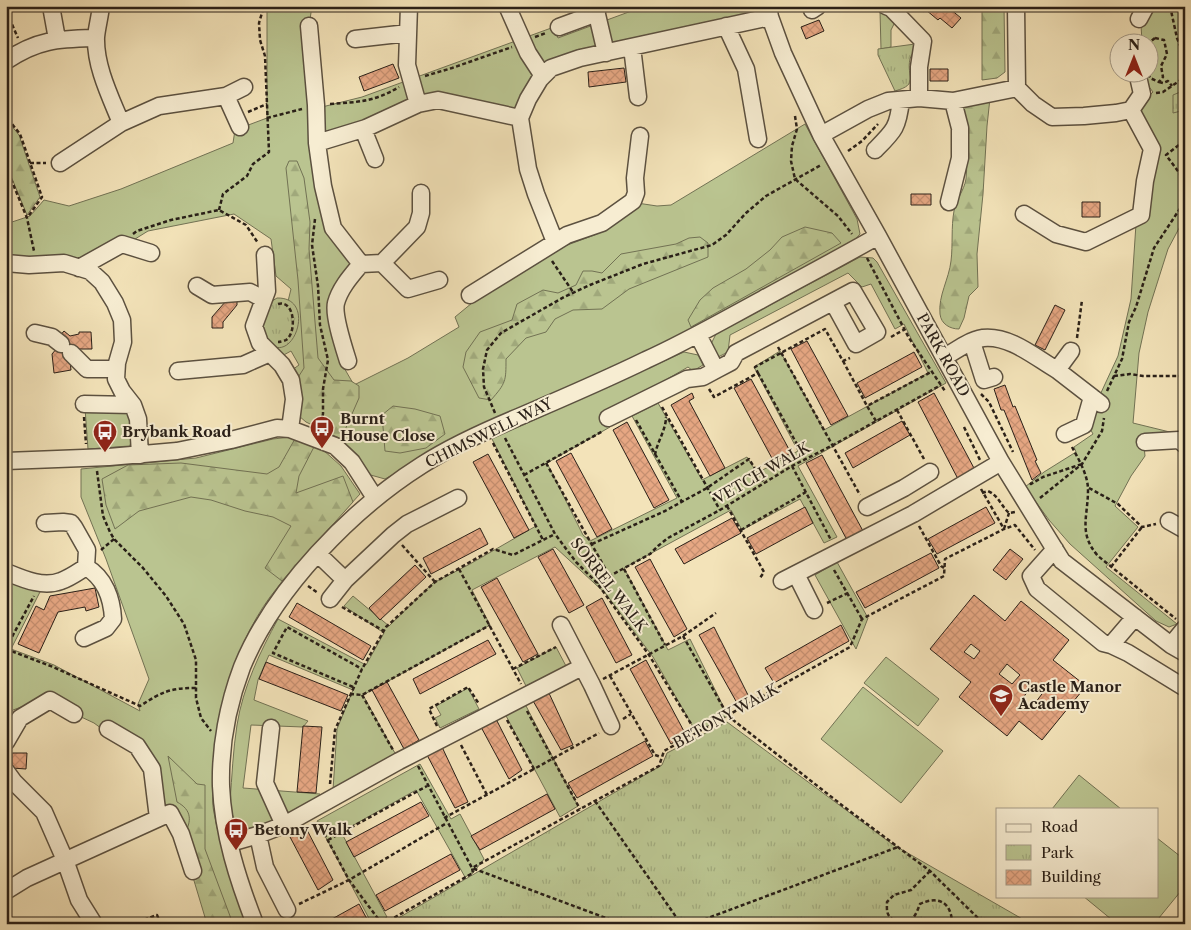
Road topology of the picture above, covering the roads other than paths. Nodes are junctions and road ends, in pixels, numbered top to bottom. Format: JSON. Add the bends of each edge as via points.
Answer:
{"nodes":[{"id":1,"x":51,"y":6,"type":"edge"},
{"id":2,"x":101,"y":6,"type":"edge"},
{"id":3,"x":409,"y":6,"type":"edge"},
{"id":4,"x":1016,"y":6,"type":"edge"},
{"id":5,"x":888,"y":7,"type":"edge"},
{"id":6,"x":508,"y":8,"type":"dead end"},
{"id":7,"x":596,"y":10,"type":"edge"},
{"id":8,"x":769,"y":12,"type":"edge"},
{"id":9,"x":310,"y":26,"type":"dead end"},
{"id":10,"x":726,"y":26,"type":"junction"},
{"id":11,"x":559,"y":28,"type":"road end"},
{"id":12,"x":408,"y":33,"type":"junction"},
{"id":13,"x":96,"y":38,"type":"junction"},
{"id":14,"x":57,"y":39,"type":"junction"},
{"id":15,"x":355,"y":39,"type":"dead end"},
{"id":16,"x":632,"y":47,"type":"junction"},
{"id":17,"x":606,"y":53,"type":"junction"},
{"id":18,"x":6,"y":61,"type":"edge"},
{"id":19,"x":543,"y":76,"type":"junction"},
{"id":20,"x":1139,"y":82,"type":"edge"},
{"id":21,"x":244,"y":88,"type":"dead end"},
{"id":22,"x":1016,"y":88,"type":"junction"},
{"id":23,"x":226,"y":96,"type":"junction"},
{"id":24,"x":638,"y":97,"type":"dead end"},
{"id":25,"x":919,"y":98,"type":"junction"},
{"id":26,"x":900,"y":100,"type":"junction"},
{"id":27,"x":953,"y":101,"type":"junction"},
{"id":28,"x":418,"y":104,"type":"junction"},
{"id":29,"x":1131,"y":110,"type":"junction"},
{"id":30,"x":520,"y":118,"type":"junction"},
{"id":31,"x":237,"y":122,"type":"road end"},
{"id":32,"x":121,"y":123,"type":"junction"},
{"id":33,"x":363,"y":128,"type":"junction"},
{"id":34,"x":821,"y":135,"type":"junction"},
{"id":35,"x":640,"y":136,"type":"dead end"},
{"id":36,"x":758,"y":139,"type":"dead end"},
{"id":37,"x":317,"y":143,"type":"junction"},
{"id":38,"x":875,"y":150,"type":"dead end"},
{"id":39,"x":374,"y":159,"type":"dead end"},
{"id":40,"x":60,"y":163,"type":"dead end"},
{"id":41,"x":421,"y":193,"type":"dead end"},
{"id":42,"x":949,"y":202,"type":"dead end"},
{"id":43,"x":1024,"y":214,"type":"dead end"},
{"id":44,"x":878,"y":236,"type":"junction"},
{"id":45,"x":550,"y":246,"type":"junction"},
{"id":46,"x":151,"y":253,"type":"dead end"},
{"id":47,"x":265,"y":255,"type":"road end"},
{"id":48,"x":6,"y":263,"type":"edge"},
{"id":49,"x":382,"y":263,"type":"junction"},
{"id":50,"x":361,"y":264,"type":"junction"},
{"id":51,"x":79,"y":268,"type":"junction"},
{"id":52,"x":439,"y":280,"type":"dead end"},
{"id":53,"x":197,"y":286,"type":"dead end"},
{"id":54,"x":470,"y":295,"type":"dead end"},
{"id":55,"x":270,"y":302,"type":"junction"},
{"id":56,"x":833,"y":302,"type":"dead end"},
{"id":57,"x":34,"y":333,"type":"dead end"},
{"id":58,"x":698,"y":336,"type":"junction"},
{"id":59,"x":972,"y":342,"type":"junction"},
{"id":60,"x":272,"y":347,"type":"junction"},
{"id":61,"x":1071,"y":351,"type":"road end"},
{"id":62,"x":945,"y":357,"type":"junction"},
{"id":63,"x":348,"y":361,"type":"dead end"},
{"id":64,"x":116,"y":369,"type":"junction"},
{"id":65,"x":178,"y":370,"type":"dead end"},
{"id":66,"x":716,"y":370,"type":"junction"},
{"id":67,"x":1057,"y":370,"type":"junction"},
{"id":68,"x":994,"y":377,"type":"dead end"},
{"id":69,"x":84,"y":404,"type":"road end"},
{"id":70,"x":133,"y":405,"type":"junction"},
{"id":71,"x":608,"y":418,"type":"road end"},
{"id":72,"x":290,"y":429,"type":"junction"},
{"id":73,"x":1065,"y":434,"type":"road end"},
{"id":74,"x":1144,"y":442,"type":"dead end"},
{"id":75,"x":1185,"y":445,"type":"edge"},
{"id":76,"x":140,"y":455,"type":"junction"},
{"id":77,"x":1007,"y":458,"type":"junction"},
{"id":78,"x":6,"y":461,"type":"edge"},
{"id":79,"x":930,"y":472,"type":"road end"},
{"id":80,"x":904,"y":488,"type":"junction"},
{"id":81,"x":375,"y":498,"type":"junction"},
{"id":82,"x":458,"y":498,"type":"dead end"},
{"id":83,"x":867,"y":507,"type":"road end"},
{"id":84,"x":915,"y":512,"type":"junction"},
{"id":85,"x":1169,"y":522,"type":"road end"},
{"id":86,"x":45,"y":523,"type":"dead end"},
{"id":87,"x":1185,"y":530,"type":"edge"},
{"id":88,"x":1054,"y":548,"type":"junction"},
{"id":89,"x":318,"y":554,"type":"junction"},
{"id":90,"x":86,"y":567,"type":"junction"},
{"id":91,"x":6,"y":572,"type":"edge"},
{"id":92,"x":345,"y":580,"type":"junction"},
{"id":93,"x":330,"y":600,"type":"dead end"},
{"id":94,"x":814,"y":610,"type":"road end"},
{"id":95,"x":1135,"y":617,"type":"junction"},
{"id":96,"x":1181,"y":624,"type":"edge"},
{"id":97,"x":564,"y":633,"type":"road end"},
{"id":98,"x":84,"y":638,"type":"dead end"},
{"id":99,"x":1111,"y":645,"type":"junction"},
{"id":100,"x":1178,"y":649,"type":"edge"},
{"id":101,"x":582,"y":667,"type":"junction"},
{"id":102,"x":1185,"y":688,"type":"edge"},
{"id":103,"x":74,"y":714,"type":"dead end"},
{"id":104,"x":611,"y":726,"type":"road end"},
{"id":105,"x":271,"y":728,"type":"dead end"},
{"id":106,"x":108,"y":730,"type":"dead end"},
{"id":107,"x":6,"y":742,"type":"edge"},
{"id":108,"x":6,"y":771,"type":"edge"},
{"id":109,"x":164,"y":816,"type":"junction"},
{"id":110,"x":284,"y":825,"type":"junction"},
{"id":111,"x":258,"y":835,"type":"junction"},
{"id":112,"x":230,"y":843,"type":"junction"},
{"id":113,"x":65,"y":860,"type":"junction"},
{"id":114,"x":193,"y":871,"type":"dead end"},
{"id":115,"x":6,"y":891,"type":"edge"},
{"id":116,"x":287,"y":910,"type":"road end"},
{"id":117,"x":94,"y":924,"type":"edge"},
{"id":118,"x":255,"y":924,"type":"edge"}],
"edges":[{"from":1,"to":14,"type":"street"},
{"from":2,"to":13,"type":"street"},
{"from":3,"to":12,"type":"street"},
{"from":4,"to":22,"type":"street"},
{"from":5,"to":25,"type":"street","via":[[923,41]]},
{"from":6,"to":19,"type":"street","via":[[528,53]]},
{"from":7,"to":11,"type":"street"},
{"from":7,"to":17,"type":"street"},
{"from":8,"to":10,"type":"street"},
{"from":8,"to":34,"type":"street","name":"PARK ROAD","via":[[783,53]]},
{"from":9,"to":37,"type":"street"},
{"from":10,"to":16,"type":"street"},
{"from":10,"to":36,"type":"street","via":[[746,69]]},
{"from":12,"to":15,"type":"street"},
{"from":12,"to":28,"type":"street","via":[[407,65]]},
{"from":13,"to":14,"type":"street"},
{"from":13,"to":32,"type":"street","via":[[101,69]]},
{"from":14,"to":18,"type":"street","via":[[24,50]]},
{"from":16,"to":17,"type":"street"},
{"from":16,"to":24,"type":"street"},
{"from":17,"to":19,"type":"street","via":[[551,68]]},
{"from":19,"to":30,"type":"street"},
{"from":20,"to":29,"type":"street","via":[[1142,94]]},
{"from":21,"to":23,"type":"street"},
{"from":22,"to":27,"type":"street"},
{"from":22,"to":29,"type":"street","via":[[1052,117]]},
{"from":23,"to":31,"type":"street"},
{"from":23,"to":32,"type":"street","via":[[159,106]]},
{"from":25,"to":26,"type":"street"},
{"from":25,"to":27,"type":"street"},
{"from":26,"to":34,"type":"street","via":[[868,109]]},
{"from":26,"to":38,"type":"street","via":[[898,123]]},
{"from":27,"to":42,"type":"street","via":[[960,128],[960,158]]},
{"from":28,"to":30,"type":"street","via":[[438,100]]},
{"from":28,"to":33,"type":"street"},
{"from":29,"to":43,"type":"street","via":[[1152,149],[1141,214],[1086,242],[1056,234]]},
{"from":30,"to":45,"type":"street","via":[[528,169]]},
{"from":32,"to":40,"type":"street"},
{"from":33,"to":37,"type":"street"},
{"from":33,"to":39,"type":"street"},
{"from":34,"to":44,"type":"street","name":"PARK ROAD"},
{"from":35,"to":45,"type":"street","via":[[633,201],[602,223],[567,235]]},
{"from":37,"to":50,"type":"street","via":[[333,228]]},
{"from":41,"to":49,"type":"street","via":[[417,227]]},
{"from":44,"to":58,"type":"street","name":"CHIMSWELL WAY"},
{"from":44,"to":62,"type":"street","name":"PARK ROAD"},
{"from":45,"to":54,"type":"street"},
{"from":46,"to":51,"type":"street","via":[[122,244]]},
{"from":47,"to":55,"type":"street"},
{"from":48,"to":51,"type":"street","via":[[64,263]]},
{"from":49,"to":50,"type":"street"},
{"from":49,"to":52,"type":"street","via":[[408,289]]},
{"from":50,"to":63,"type":"street","via":[[345,283],[336,305]]},
{"from":51,"to":64,"type":"street","via":[[90,271],[102,282],[122,320],[123,342]]},
{"from":53,"to":55,"type":"street","via":[[212,295],[250,292]]},
{"from":55,"to":60,"type":"street","via":[[254,326],[260,343]]},
{"from":56,"to":66,"type":"street","via":[[736,353],[731,362]]},
{"from":57,"to":64,"type":"street","via":[[52,337],[87,369]]},
{"from":58,"to":66,"type":"street"},
{"from":58,"to":81,"type":"street","name":"CHIMSWELL WAY","via":[[486,431],[422,465]]},
{"from":59,"to":62,"type":"street"},
{"from":59,"to":67,"type":"street","via":[[983,338],[1008,341]]},
{"from":59,"to":68,"type":"street","via":[[984,380]]},
{"from":60,"to":65,"type":"street","via":[[242,366]]},
{"from":60,"to":72,"type":"street","via":[[291,380],[294,399]]},
{"from":61,"to":67,"type":"street"},
{"from":62,"to":77,"type":"street","name":"PARK ROAD"},
{"from":64,"to":70,"type":"street","via":[[116,379]]},
{"from":66,"to":71,"type":"street","via":[[703,377],[687,379],[661,401],[629,408]]},
{"from":67,"to":73,"type":"street","via":[[1096,400],[1084,425]]},
{"from":69,"to":70,"type":"street"},
{"from":70,"to":76,"type":"street","via":[[138,419]]},
{"from":72,"to":76,"type":"street","via":[[277,428],[186,450]]},
{"from":72,"to":81,"type":"street","via":[[335,446],[352,462]]},
{"from":74,"to":75,"type":"street","via":[[1179,440]]},
{"from":76,"to":78,"type":"street"},
{"from":77,"to":84,"type":"street","via":[[979,486]]},
{"from":77,"to":88,"type":"street","name":"PARK ROAD"},
{"from":79,"to":80,"type":"street"},
{"from":80,"to":83,"type":"street"},
{"from":80,"to":84,"type":"street"},
{"from":81,"to":89,"type":"street","name":"CHIMSWELL WAY"},
{"from":82,"to":92,"type":"street","via":[[407,524]]},
{"from":84,"to":94,"type":"street","via":[[789,578]]},
{"from":85,"to":87,"type":"street"},
{"from":86,"to":90,"type":"street","via":[[71,523],[87,550]]},
{"from":88,"to":95,"type":"street","name":"PARK ROAD","via":[[1062,561]]},
{"from":88,"to":99,"type":"street","via":[[1031,576],[1038,589],[1103,643]]},
{"from":89,"to":92,"type":"street"},
{"from":89,"to":112,"type":"street","name":"CHIMSWELL WAY","via":[[272,611],[242,669],[224,739],[222,760],[221,787]]},
{"from":90,"to":91,"type":"street","via":[[61,582],[27,581]]},
{"from":90,"to":98,"type":"street","via":[[101,578],[110,601],[112,619],[106,628]]},
{"from":92,"to":93,"type":"street"},
{"from":95,"to":99,"type":"street"},
{"from":95,"to":100,"type":"street","name":"PARK ROAD"},
{"from":96,"to":100,"type":"street"},
{"from":97,"to":101,"type":"street"},
{"from":99,"to":102,"type":"street"},
{"from":101,"to":104,"type":"street"},
{"from":101,"to":110,"type":"street","via":[[405,757]]},
{"from":103,"to":107,"type":"street","via":[[50,700],[20,718]]},
{"from":105,"to":110,"type":"street","via":[[265,783]]},
{"from":106,"to":109,"type":"street","via":[[136,746],[152,769]]},
{"from":108,"to":113,"type":"street","via":[[44,812]]},
{"from":109,"to":113,"type":"street"},
{"from":109,"to":114,"type":"street","via":[[181,834]]},
{"from":110,"to":111,"type":"street"},
{"from":111,"to":112,"type":"street"},
{"from":111,"to":116,"type":"street","via":[[265,867]]},
{"from":112,"to":118,"type":"street","name":"CHIMSWELL WAY","via":[[236,871]]},
{"from":113,"to":115,"type":"street"},
{"from":113,"to":117,"type":"street","via":[[79,900]]}]}
